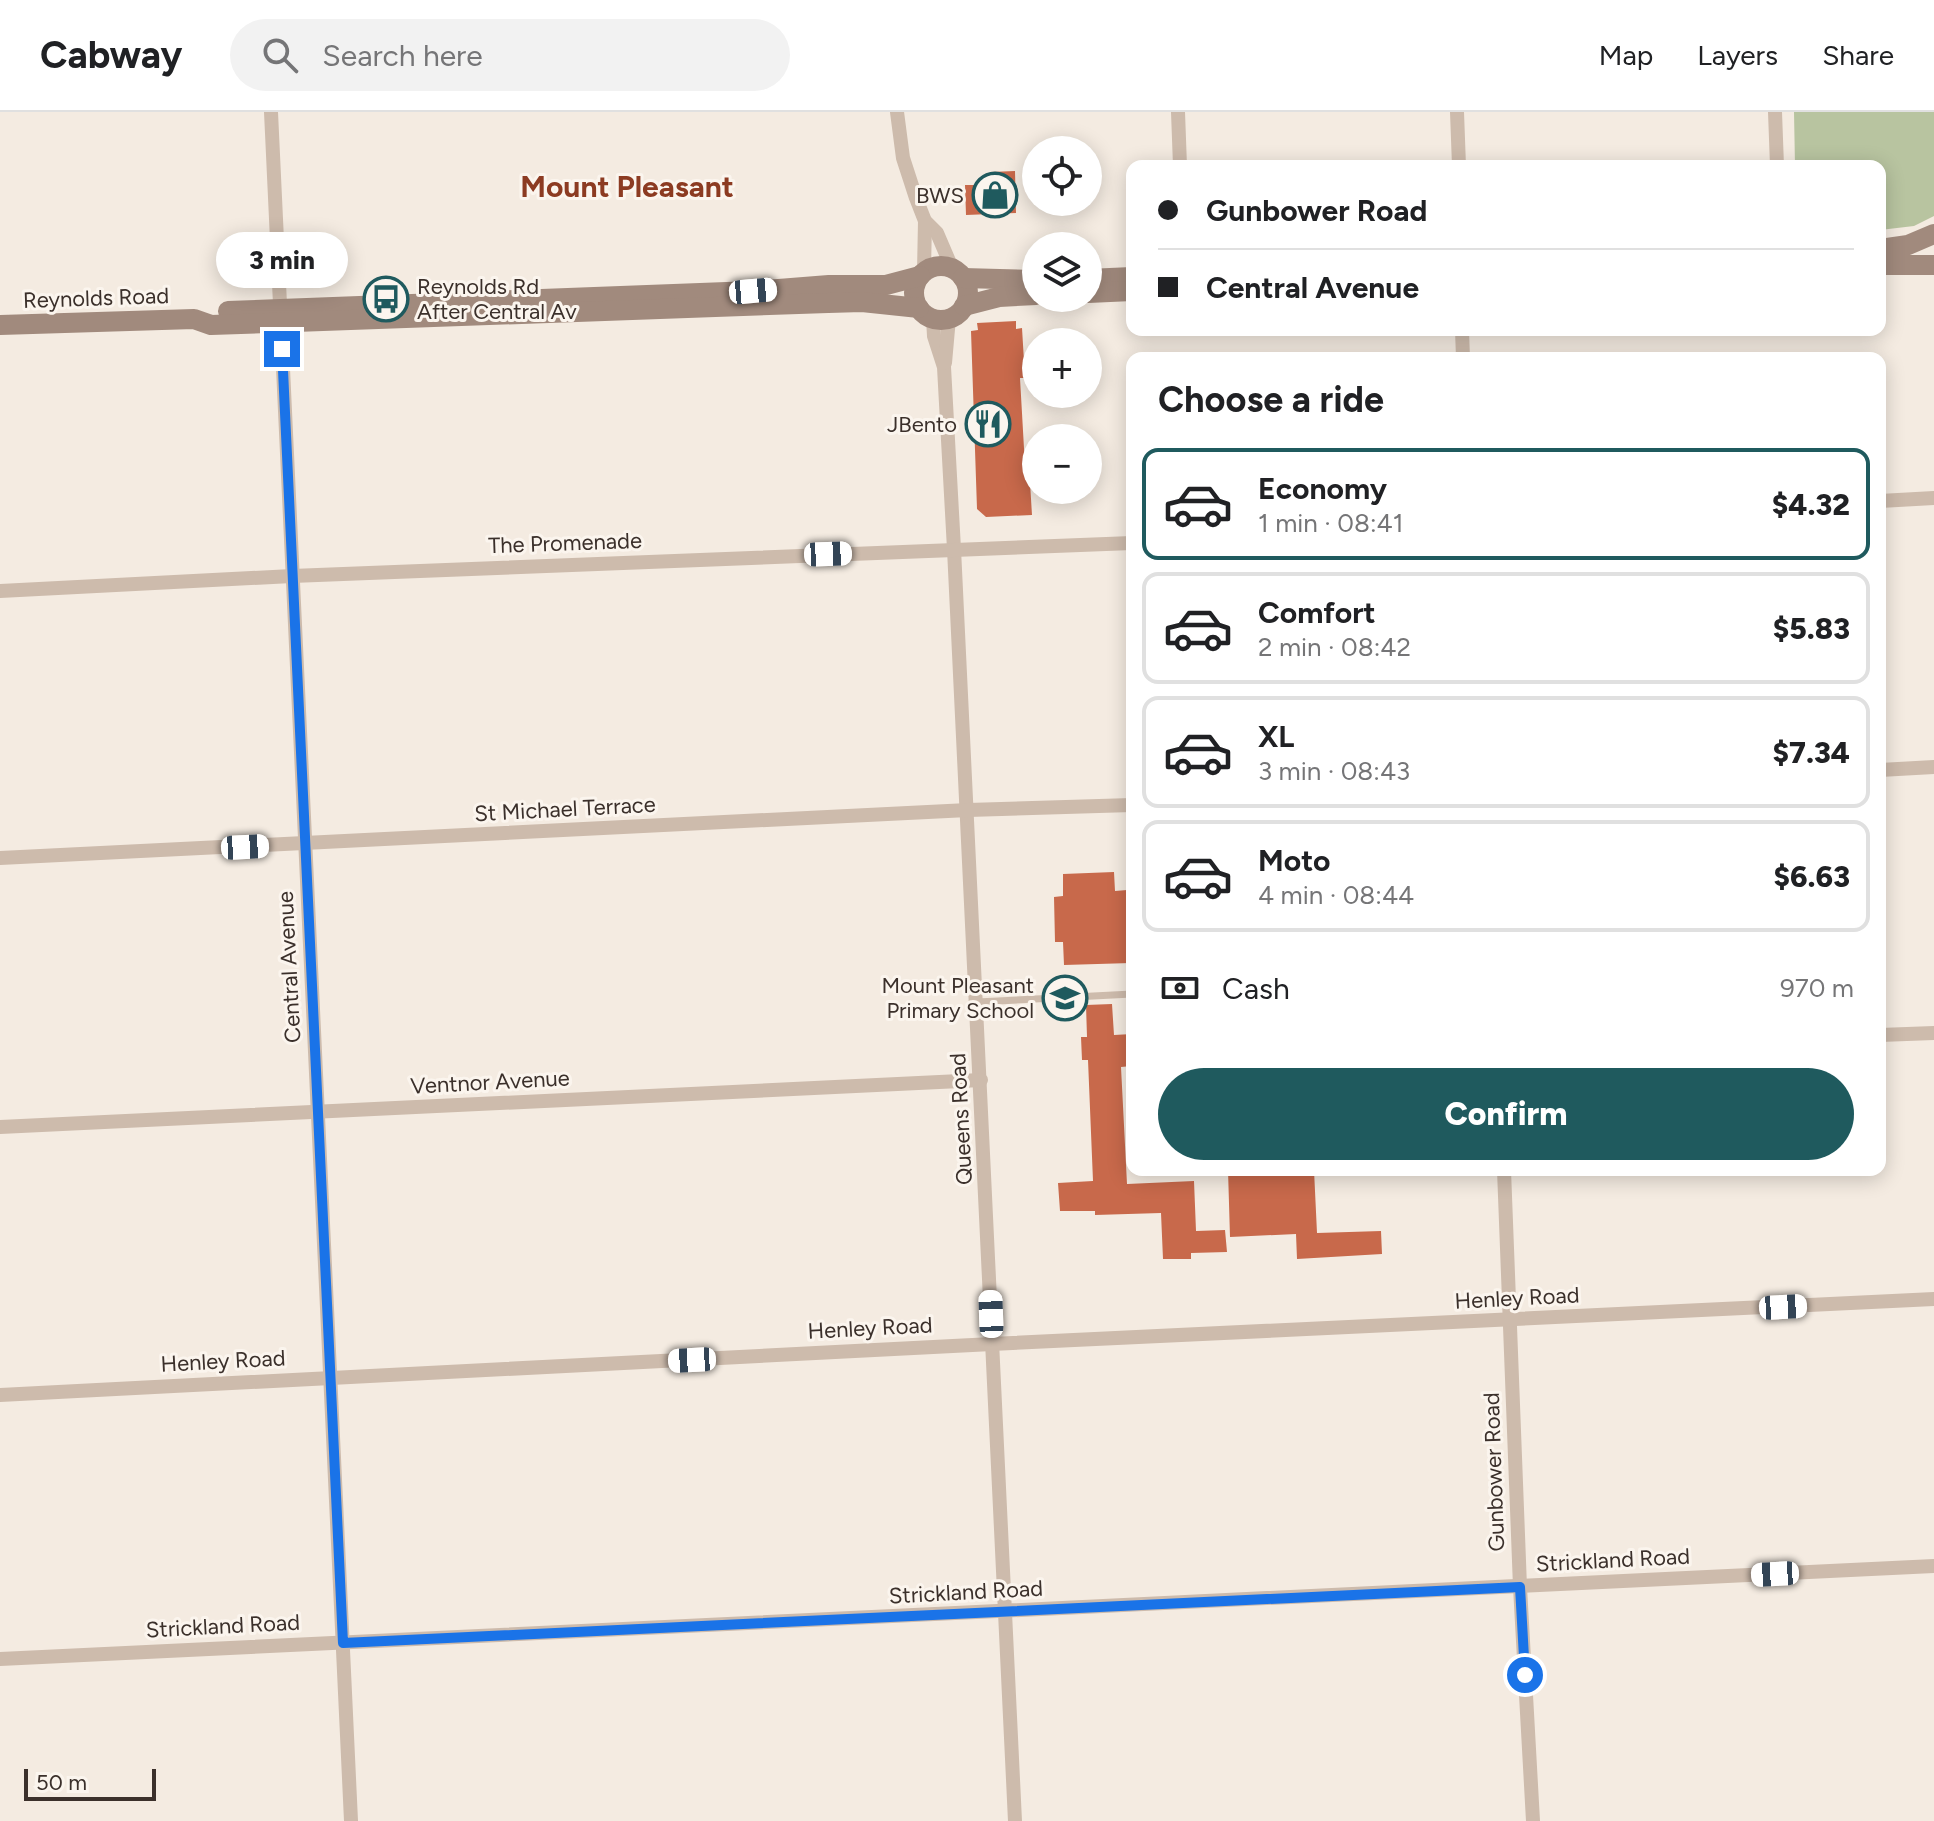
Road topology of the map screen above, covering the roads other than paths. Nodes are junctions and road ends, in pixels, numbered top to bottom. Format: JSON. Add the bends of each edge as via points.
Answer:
{"nodes":[{"id":1,"x":271,"y":112,"type":"edge"},
{"id":2,"x":897,"y":112,"type":"edge"},
{"id":3,"x":1178,"y":112,"type":"edge"},
{"id":4,"x":1457,"y":112,"type":"edge"},
{"id":5,"x":1775,"y":112,"type":"edge"},
{"id":6,"x":1180,"y":160,"type":"edge"},
{"id":7,"x":1459,"y":160,"type":"edge"},
{"id":8,"x":1777,"y":160,"type":"edge"},
{"id":9,"x":925,"y":221,"type":"junction"},
{"id":10,"x":1934,"y":234,"type":"edge"},
{"id":11,"x":1886,"y":248,"type":"edge"},
{"id":12,"x":1886,"y":265,"type":"edge"},
{"id":13,"x":1934,"y":265,"type":"edge"},
{"id":14,"x":958,"y":273,"type":"junction"},
{"id":15,"x":922,"y":274,"type":"junction"},
{"id":16,"x":1126,"y":277,"type":"edge"},
{"id":17,"x":1102,"y":278,"type":"edge"},
{"id":18,"x":1022,"y":279,"type":"edge"},
{"id":19,"x":1126,"y":291,"type":"edge"},
{"id":20,"x":1102,"y":292,"type":"edge"},
{"id":21,"x":828,"y":294,"type":"junction"},
{"id":22,"x":1022,"y":296,"type":"edge"},
{"id":23,"x":941,"y":313,"type":"junction"},
{"id":24,"x":280,"y":315,"type":"junction"},
{"id":25,"x":0,"y":325,"type":"edge"},
{"id":26,"x":1934,"y":498,"type":"edge"},
{"id":27,"x":1886,"y":501,"type":"edge"},
{"id":28,"x":1126,"y":543,"type":"edge"},
{"id":29,"x":954,"y":549,"type":"junction"},
{"id":30,"x":292,"y":576,"type":"junction"},
{"id":31,"x":0,"y":591,"type":"edge"},
{"id":32,"x":1934,"y":767,"type":"edge"},
{"id":33,"x":1886,"y":770,"type":"edge"},
{"id":34,"x":1126,"y":805,"type":"edge"},
{"id":35,"x":968,"y":810,"type":"junction"},
{"id":36,"x":306,"y":844,"type":"junction"},
{"id":37,"x":0,"y":858,"type":"edge"},
{"id":38,"x":1126,"y":994,"type":"edge"},
{"id":39,"x":977,"y":1002,"type":"junction"},
{"id":40,"x":1934,"y":1033,"type":"edge"},
{"id":41,"x":1886,"y":1035,"type":"edge"},
{"id":42,"x":981,"y":1080,"type":"junction"},
{"id":43,"x":318,"y":1112,"type":"junction"},
{"id":44,"x":0,"y":1127,"type":"edge"},
{"id":45,"x":1504,"y":1176,"type":"edge"},
{"id":46,"x":1934,"y":1299,"type":"edge"},
{"id":47,"x":1511,"y":1321,"type":"junction"},
{"id":48,"x":992,"y":1344,"type":"junction"},
{"id":49,"x":331,"y":1378,"type":"junction"},
{"id":50,"x":0,"y":1395,"type":"edge"},
{"id":51,"x":1934,"y":1566,"type":"edge"},
{"id":52,"x":1520,"y":1587,"type":"junction"},
{"id":53,"x":1004,"y":1612,"type":"junction"},
{"id":54,"x":343,"y":1643,"type":"junction"},
{"id":55,"x":0,"y":1659,"type":"edge"},
{"id":56,"x":351,"y":1821,"type":"edge"},
{"id":57,"x":1015,"y":1821,"type":"edge"},
{"id":58,"x":1533,"y":1821,"type":"edge"}],
"edges":[{"from":1,"to":24,"type":"street","name":"Central Avenue"},
{"from":2,"to":9,"type":"street","via":[[903,158]]},
{"from":3,"to":6,"type":"street"},
{"from":4,"to":7,"type":"street"},
{"from":5,"to":8,"type":"street"},
{"from":9,"to":14,"type":"street"},
{"from":9,"to":15,"type":"street"},
{"from":10,"to":11,"type":"main road"},
{"from":12,"to":13,"type":"main road"},
{"from":14,"to":15,"type":"main road","name":"Reynolds Road","via":[[938,266]]},
{"from":14,"to":18,"type":"main road","name":"Reynolds Road"},
{"from":14,"to":23,"type":"main road","via":[[967,292]]},
{"from":15,"to":21,"type":"main road","name":"Reynolds Road"},
{"from":15,"to":23,"type":"main road","via":[[914,292]]},
{"from":16,"to":17,"type":"main road"},
{"from":19,"to":20,"type":"main road"},
{"from":21,"to":23,"type":"main road","name":"Reynolds Road"},
{"from":21,"to":24,"type":"main road","name":"Reynolds Road"},
{"from":22,"to":23,"type":"main road","name":"Reynolds Road"},
{"from":23,"to":29,"type":"street","name":"Queens Road","via":[[934,336],[944,367]]},
{"from":24,"to":25,"type":"main road","name":"Reynolds Road","via":[[211,325],[194,319]]},
{"from":24,"to":30,"type":"street","name":"Central Avenue"},
{"from":26,"to":27,"type":"street"},
{"from":28,"to":29,"type":"street","name":"The Promenade"},
{"from":29,"to":30,"type":"street","name":"The Promenade"},
{"from":29,"to":35,"type":"street","name":"Queens Road"},
{"from":30,"to":31,"type":"street","name":"The Promenade"},
{"from":30,"to":36,"type":"street","name":"Central Avenue"},
{"from":32,"to":33,"type":"street"},
{"from":34,"to":35,"type":"street","name":"St Michael Terrace"},
{"from":35,"to":36,"type":"street","name":"St Michael Terrace"},
{"from":35,"to":39,"type":"street","name":"Queens Road"},
{"from":36,"to":37,"type":"street","name":"St Michael Terrace"},
{"from":36,"to":43,"type":"street","name":"Central Avenue"},
{"from":38,"to":39,"type":"lane"},
{"from":39,"to":42,"type":"street","name":"Queens Road"},
{"from":40,"to":41,"type":"street"},
{"from":42,"to":43,"type":"street","name":"Ventnor Avenue"},
{"from":42,"to":48,"type":"street","name":"Queens Road"},
{"from":43,"to":44,"type":"street","name":"Ventnor Avenue"},
{"from":43,"to":49,"type":"street","name":"Central Avenue"},
{"from":45,"to":47,"type":"street","name":"Gunbower Road"},
{"from":46,"to":47,"type":"street","name":"Henley Road"},
{"from":47,"to":48,"type":"street","name":"Henley Road"},
{"from":47,"to":52,"type":"street","name":"Gunbower Road"},
{"from":48,"to":49,"type":"street","name":"Henley Road"},
{"from":48,"to":53,"type":"street","name":"Queens Road"},
{"from":49,"to":50,"type":"street","name":"Henley Road"},
{"from":49,"to":54,"type":"street","name":"Central Avenue"},
{"from":51,"to":52,"type":"street","name":"Strickland Road"},
{"from":52,"to":53,"type":"street","name":"Strickland Road"},
{"from":52,"to":58,"type":"street","name":"Gunbower Road"},
{"from":53,"to":54,"type":"street","name":"Strickland Road"},
{"from":53,"to":57,"type":"street","name":"Queens Road"},
{"from":54,"to":55,"type":"street","name":"Strickland Road"},
{"from":54,"to":56,"type":"street","name":"Central Avenue"}]}
